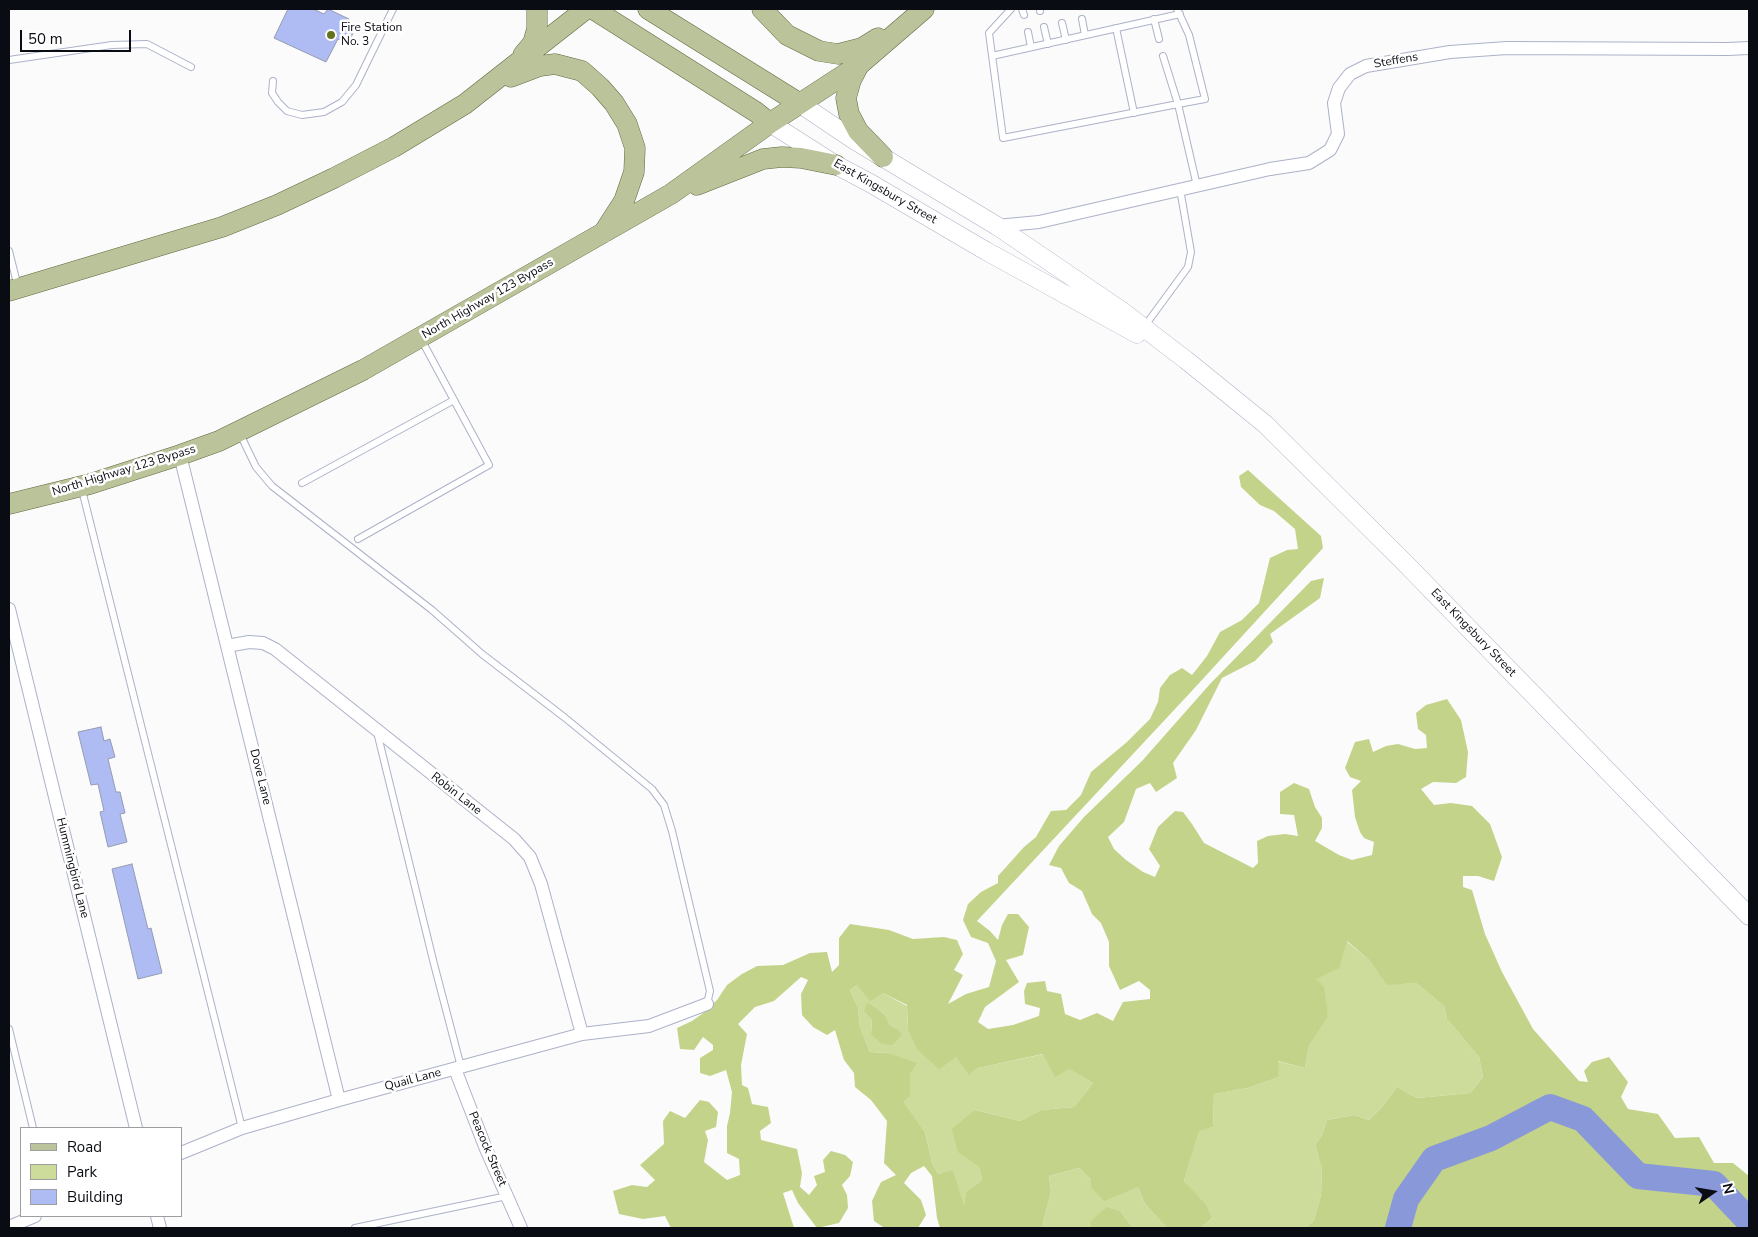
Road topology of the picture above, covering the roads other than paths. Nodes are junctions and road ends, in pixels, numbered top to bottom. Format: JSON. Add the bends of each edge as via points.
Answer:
{"nodes":[{"id":1,"x":393,"y":9,"type":"edge"},
{"id":2,"x":537,"y":9,"type":"edge"},
{"id":3,"x":586,"y":9,"type":"edge"},
{"id":4,"x":593,"y":9,"type":"edge"},
{"id":5,"x":648,"y":9,"type":"edge"},
{"id":6,"x":762,"y":9,"type":"edge"},
{"id":7,"x":918,"y":9,"type":"edge"},
{"id":8,"x":924,"y":9,"type":"edge"},
{"id":9,"x":1011,"y":9,"type":"edge"},
{"id":10,"x":1179,"y":12,"type":"edge"},
{"id":11,"x":1082,"y":19,"type":"dead end"},
{"id":12,"x":1154,"y":19,"type":"junction"},
{"id":13,"x":1062,"y":23,"type":"dead end"},
{"id":14,"x":1044,"y":27,"type":"dead end"},
{"id":15,"x":1116,"y":28,"type":"junction"},
{"id":16,"x":1028,"y":32,"type":"dead end"},
{"id":17,"x":1085,"y":35,"type":"junction"},
{"id":18,"x":1159,"y":39,"type":"dead end"},
{"id":19,"x":1066,"y":40,"type":"junction"},
{"id":20,"x":1048,"y":44,"type":"junction"},
{"id":21,"x":1031,"y":47,"type":"junction"},
{"id":22,"x":1749,"y":48,"type":"edge"},
{"id":23,"x":992,"y":56,"type":"junction"},
{"id":24,"x":1163,"y":56,"type":"dead end"},
{"id":25,"x":9,"y":60,"type":"edge"},
{"id":26,"x":859,"y":65,"type":"junction"},
{"id":27,"x":515,"y":66,"type":"junction"},
{"id":28,"x":191,"y":67,"type":"dead end"},
{"id":29,"x":273,"y":81,"type":"dead end"},
{"id":30,"x":799,"y":103,"type":"junction"},
{"id":31,"x":464,"y":104,"type":"junction"},
{"id":32,"x":1178,"y":104,"type":"junction"},
{"id":33,"x":1134,"y":113,"type":"junction"},
{"id":34,"x":770,"y":122,"type":"junction"},
{"id":35,"x":883,"y":156,"type":"junction"},
{"id":36,"x":836,"y":165,"type":"junction"},
{"id":37,"x":1197,"y":186,"type":"junction"},
{"id":38,"x":1180,"y":189,"type":"junction"},
{"id":39,"x":671,"y":194,"type":"junction"},
{"id":40,"x":997,"y":226,"type":"junction"},
{"id":41,"x":603,"y":234,"type":"junction"},
{"id":42,"x":9,"y":251,"type":"edge"},
{"id":43,"x":14,"y":290,"type":"edge"},
{"id":44,"x":1143,"y":328,"type":"junction"},
{"id":45,"x":420,"y":338,"type":"junction"},
{"id":46,"x":1186,"y":360,"type":"junction"},
{"id":47,"x":454,"y":400,"type":"junction"},
{"id":48,"x":239,"y":431,"type":"junction"},
{"id":49,"x":180,"y":455,"type":"junction"},
{"id":50,"x":302,"y":483,"type":"dead end"},
{"id":51,"x":81,"y":486,"type":"junction"},
{"id":52,"x":9,"y":504,"type":"edge"},
{"id":53,"x":358,"y":539,"type":"dead end"},
{"id":54,"x":9,"y":609,"type":"edge"},
{"id":55,"x":227,"y":646,"type":"junction"},
{"id":56,"x":376,"y":730,"type":"junction"},
{"id":57,"x":1749,"y":916,"type":"edge"},
{"id":58,"x":708,"y":1004,"type":"joint"},
{"id":59,"x":9,"y":1029,"type":"edge"},
{"id":60,"x":582,"y":1034,"type":"junction"},
{"id":61,"x":458,"y":1068,"type":"junction"},
{"id":62,"x":338,"y":1100,"type":"junction"},
{"id":63,"x":33,"y":1127,"type":"edge"},
{"id":64,"x":136,"y":1127,"type":"edge"},
{"id":65,"x":242,"y":1128,"type":"junction"},
{"id":66,"x":182,"y":1154,"type":"edge"},
{"id":67,"x":507,"y":1196,"type":"junction"},
{"id":68,"x":33,"y":1217,"type":"edge"},
{"id":69,"x":9,"y":1227,"type":"edge"},
{"id":70,"x":355,"y":1228,"type":"edge"},
{"id":71,"x":521,"y":1228,"type":"edge"}],
"edges":[{"from":1,"to":29,"type":"lane","via":[[356,85],[342,102],[324,112],[302,115],[287,111],[272,93]]},
{"from":2,"to":27,"type":"main road","via":[[533,43]]},
{"from":3,"to":27,"type":"main road"},
{"from":4,"to":34,"type":"main road","name":"East Kingsbury Street"},
{"from":5,"to":30,"type":"main road","name":"East Kingsbury Street"},
{"from":6,"to":7,"type":"main road","via":[[787,35],[819,51],[838,54],[862,48]]},
{"from":8,"to":26,"type":"main road","name":"North Highway 123 Bypass"},
{"from":9,"to":23,"type":"lane","via":[[989,32]]},
{"from":10,"to":12,"type":"lane"},
{"from":10,"to":32,"type":"lane","via":[[1189,35],[1205,99]]},
{"from":11,"to":17,"type":"lane"},
{"from":12,"to":15,"type":"lane"},
{"from":12,"to":18,"type":"lane"},
{"from":13,"to":19,"type":"lane"},
{"from":14,"to":20,"type":"lane"},
{"from":15,"to":17,"type":"lane"},
{"from":15,"to":33,"type":"lane"},
{"from":16,"to":21,"type":"lane"},
{"from":17,"to":19,"type":"lane"},
{"from":19,"to":20,"type":"lane"},
{"from":20,"to":21,"type":"lane"},
{"from":21,"to":23,"type":"lane"},
{"from":22,"to":37,"type":"street","name":"Steffens","via":[[1507,48],[1450,52],[1366,66],[1350,74],[1339,88],[1334,103],[1338,134],[1330,150],[1309,163]]},
{"from":23,"to":33,"type":"lane","via":[[1003,138]]},
{"from":24,"to":32,"type":"lane"},
{"from":25,"to":28,"type":"lane","via":[[112,45],[147,44]]},
{"from":26,"to":30,"type":"main road","name":"North Highway 123 Bypass"},
{"from":26,"to":35,"type":"main road","via":[[846,98],[849,114],[858,130]]},
{"from":27,"to":31,"type":"main road"},
{"from":30,"to":34,"type":"main road","name":"North Highway 123 Bypass"},
{"from":30,"to":35,"type":"main road","name":"East Kingsbury Street"},
{"from":31,"to":41,"type":"main road","via":[[510,77],[555,64],[582,72],[600,87],[627,124],[635,148],[634,172],[624,201]]},
{"from":31,"to":43,"type":"main road","via":[[394,147],[277,205],[222,227]]},
{"from":32,"to":33,"type":"lane"},
{"from":32,"to":37,"type":"lane"},
{"from":34,"to":36,"type":"main road","name":"East Kingsbury Street"},
{"from":34,"to":39,"type":"main road","name":"North Highway 123 Bypass"},
{"from":35,"to":40,"type":"main road","name":"East Kingsbury Street"},
{"from":36,"to":39,"type":"main road","via":[[801,158],[764,159]]},
{"from":36,"to":46,"type":"main road","name":"East Kingsbury Street"},
{"from":37,"to":38,"type":"street","name":"Steffens"},
{"from":38,"to":40,"type":"street","name":"Steffens","via":[[1038,222]]},
{"from":38,"to":44,"type":"lane","via":[[1191,252],[1188,267]]},
{"from":39,"to":41,"type":"main road","name":"North Highway 123 Bypass"},
{"from":40,"to":44,"type":"main road","name":"East Kingsbury Street"},
{"from":41,"to":45,"type":"main road","name":"North Highway 123 Bypass"},
{"from":42,"to":43,"type":"lane"},
{"from":44,"to":46,"type":"main road","name":"East Kingsbury Street"},
{"from":45,"to":47,"type":"lane"},
{"from":45,"to":48,"type":"main road","name":"North Highway 123 Bypass"},
{"from":46,"to":57,"type":"main road","name":"East Kingsbury Street","via":[[1265,424]]},
{"from":47,"to":50,"type":"lane"},
{"from":47,"to":53,"type":"lane","via":[[489,466]]},
{"from":48,"to":49,"type":"main road","name":"North Highway 123 Bypass"},
{"from":48,"to":58,"type":"lane","via":[[256,467],[272,486],[417,598],[652,789],[664,805],[672,831],[710,991]]},
{"from":49,"to":51,"type":"main road","name":"North Highway 123 Bypass"},
{"from":49,"to":55,"type":"street","name":"Dove Lane"},
{"from":51,"to":52,"type":"main road","name":"North Highway 123 Bypass"},
{"from":51,"to":65,"type":"lane"},
{"from":54,"to":64,"type":"street","name":"Hummingbird Lane"},
{"from":55,"to":56,"type":"street","name":"Robin Lane","via":[[249,642],[269,646]]},
{"from":55,"to":62,"type":"street","name":"Dove Lane"},
{"from":56,"to":60,"type":"street","name":"Robin Lane","via":[[514,839],[530,857],[541,884]]},
{"from":56,"to":61,"type":"lane"},
{"from":58,"to":60,"type":"street","name":"Quail Lane","via":[[649,1026]]},
{"from":59,"to":63,"type":"lane"},
{"from":60,"to":61,"type":"street","name":"Quail Lane"},
{"from":61,"to":62,"type":"street","name":"Quail Lane"},
{"from":61,"to":67,"type":"street","name":"Peacock Street","via":[[486,1149]]},
{"from":62,"to":65,"type":"street","name":"Quail Lane"},
{"from":65,"to":66,"type":"street","name":"Quail Lane"},
{"from":67,"to":70,"type":"lane"},
{"from":67,"to":71,"type":"street","name":"Peacock Street"},
{"from":68,"to":69,"type":"street"}]}
